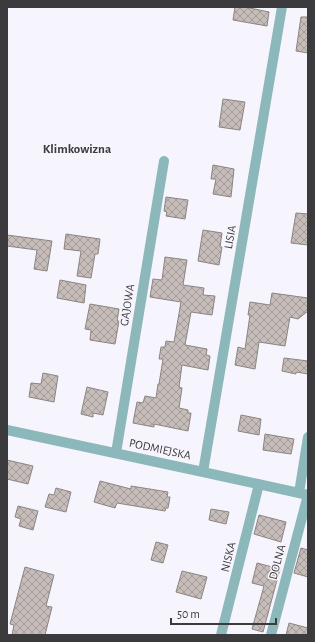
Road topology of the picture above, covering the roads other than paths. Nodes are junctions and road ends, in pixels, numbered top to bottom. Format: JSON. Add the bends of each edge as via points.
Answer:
{"nodes":[{"id":1,"x":282,"y":7,"type":"edge"},
{"id":2,"x":164,"y":161,"type":"dead end"},
{"id":3,"x":7,"y":430,"type":"edge"},
{"id":4,"x":308,"y":437,"type":"edge"},
{"id":5,"x":116,"y":453,"type":"junction"},
{"id":6,"x":203,"y":472,"type":"junction"},
{"id":7,"x":259,"y":484,"type":"junction"},
{"id":8,"x":305,"y":495,"type":"edge"},
{"id":9,"x":221,"y":635,"type":"edge"},
{"id":10,"x":271,"y":635,"type":"edge"}],
"edges":[{"from":1,"to":6,"type":"street","name":"LISIA"},
{"from":2,"to":5,"type":"street","name":"GAJOWA"},
{"from":3,"to":5,"type":"street","name":"PODMIEJSKA"},
{"from":4,"to":8,"type":"street","name":"DOLNA"},
{"from":5,"to":6,"type":"street","name":"PODMIEJSKA"},
{"from":6,"to":7,"type":"street","name":"PODMIEJSKA"},
{"from":7,"to":8,"type":"street","name":"PODMIEJSKA"},
{"from":7,"to":9,"type":"street","name":"NISKA"},
{"from":8,"to":10,"type":"street","name":"DOLNA"}]}
